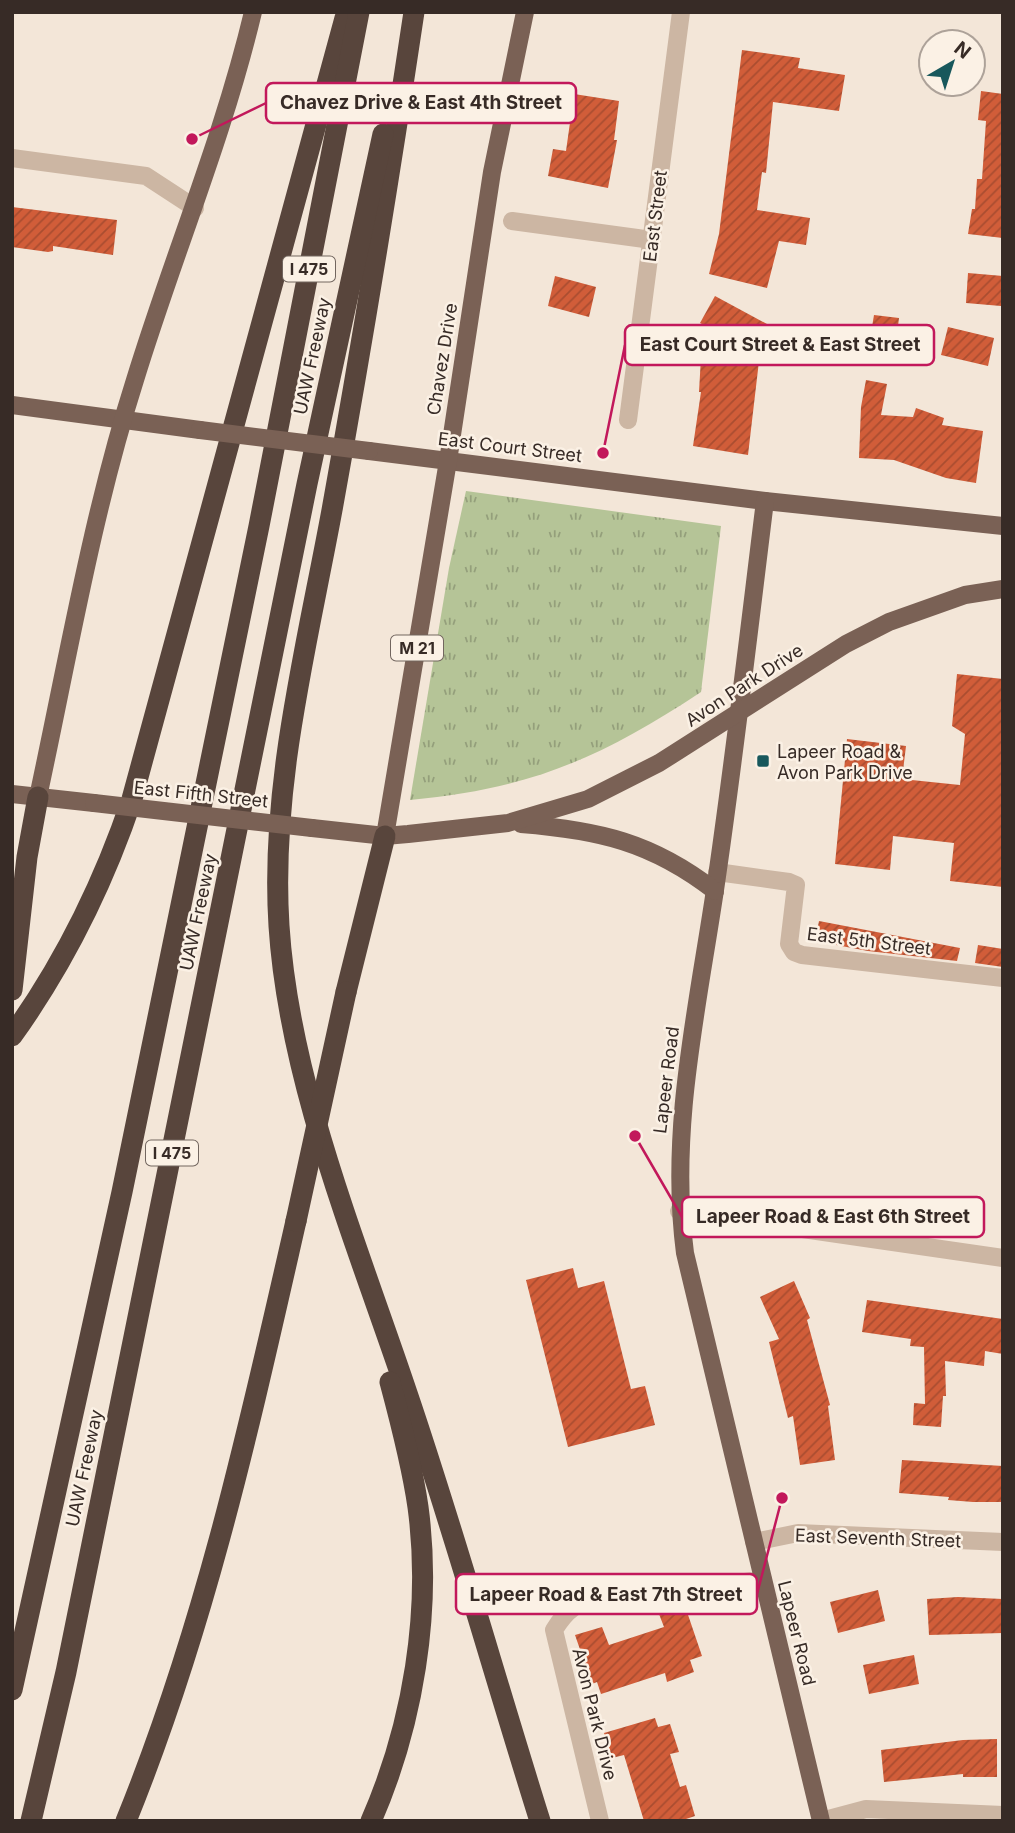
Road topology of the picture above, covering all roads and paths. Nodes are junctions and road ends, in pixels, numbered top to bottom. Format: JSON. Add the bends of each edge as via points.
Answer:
{"nodes":[{"id":1,"x":253,"y":12,"type":"edge"},
{"id":2,"x":347,"y":12,"type":"edge"},
{"id":3,"x":359,"y":12,"type":"edge"},
{"id":4,"x":412,"y":12,"type":"edge"},
{"id":5,"x":524,"y":12,"type":"edge"},
{"id":6,"x":681,"y":12,"type":"edge"},
{"id":7,"x":12,"y":158,"type":"edge"},
{"id":8,"x":195,"y":208,"type":"junction"},
{"id":9,"x":512,"y":221,"type":"dead end"},
{"id":10,"x":652,"y":240,"type":"junction"},
{"id":11,"x":12,"y":405,"type":"edge"},
{"id":12,"x":124,"y":420,"type":"junction"},
{"id":13,"x":628,"y":420,"type":"dead end"},
{"id":14,"x":448,"y":461,"type":"junction"},
{"id":15,"x":765,"y":500,"type":"junction"},
{"id":16,"x":1003,"y":526,"type":"edge"},
{"id":17,"x":1003,"y":589,"type":"edge"},
{"id":18,"x":739,"y":714,"type":"junction"},
{"id":19,"x":12,"y":794,"type":"edge"},
{"id":20,"x":38,"y":797,"type":"junction"},
{"id":21,"x":508,"y":823,"type":"junction"},
{"id":22,"x":385,"y":836,"type":"junction"},
{"id":23,"x":718,"y":872,"type":"junction"},
{"id":24,"x":715,"y":891,"type":"junction"},
{"id":25,"x":1003,"y":978,"type":"edge"},
{"id":26,"x":13,"y":981,"type":"edge"},
{"id":27,"x":12,"y":1036,"type":"edge"},
{"id":28,"x":344,"y":1206,"type":"junction"},
{"id":29,"x":679,"y":1211,"type":"junction"},
{"id":30,"x":1003,"y":1258,"type":"edge"},
{"id":31,"x":754,"y":1542,"type":"junction"},
{"id":32,"x":1003,"y":1542,"type":"edge"},
{"id":33,"x":763,"y":1580,"type":"junction"},
{"id":34,"x":12,"y":1690,"type":"edge"},
{"id":35,"x":1003,"y":1815,"type":"edge"},
{"id":36,"x":31,"y":1821,"type":"edge"},
{"id":37,"x":126,"y":1821,"type":"edge"},
{"id":38,"x":371,"y":1821,"type":"edge"},
{"id":39,"x":540,"y":1821,"type":"edge"},
{"id":40,"x":600,"y":1821,"type":"edge"},
{"id":41,"x":821,"y":1821,"type":"edge"}],
"edges":[{"from":1,"to":8,"type":"main road"},
{"from":2,"to":27,"type":"highway","via":[[132,799],[102,884],[52,976]]},
{"from":3,"to":34,"type":"highway","name":"UAW Freeway","number":"I 475","via":[[122,1192]]},
{"from":4,"to":28,"type":"highway","via":[[373,288],[289,740],[279,834],[279,924],[291,1018]]},
{"from":4,"to":36,"type":"highway","name":"UAW Freeway","number":"I 475","via":[[307,484],[66,1671]]},
{"from":5,"to":14,"type":"main road","name":"Chavez Drive","via":[[492,172]]},
{"from":6,"to":10,"type":"street","name":"East Street"},
{"from":7,"to":8,"type":"street","via":[[146,176]]},
{"from":8,"to":12,"type":"main road"},
{"from":9,"to":10,"type":"street"},
{"from":10,"to":13,"type":"street","name":"East Street"},
{"from":11,"to":12,"type":"main road","name":"East Court Street"},
{"from":12,"to":14,"type":"main road","name":"East Court Street","bridge":true},
{"from":12,"to":20,"type":"main road"},
{"from":14,"to":15,"type":"main road","name":"East Court Street"},
{"from":14,"to":22,"type":"main road","name":"Chavez Drive","number":"M 21"},
{"from":15,"to":16,"type":"main road","name":"East Court Street"},
{"from":15,"to":18,"type":"main road","name":"Lapeer Road"},
{"from":17,"to":18,"type":"main road","name":"Avon Park Drive","via":[[965,595],[890,622],[846,644]]},
{"from":18,"to":21,"type":"main road","name":"Avon Park Drive","via":[[629,780],[588,799]]},
{"from":18,"to":23,"type":"main road","name":"Lapeer Road"},
{"from":19,"to":20,"type":"main road","name":"East Fifth Street"},
{"from":20,"to":22,"type":"main road","name":"East Fifth Street","bridge":true},
{"from":20,"to":26,"type":"highway"},
{"from":21,"to":22,"type":"main road"},
{"from":21,"to":24,"type":"main road","via":[[579,829],[618,838],[662,855]]},
{"from":22,"to":37,"type":"highway","bridge":true,"via":[[251,1422],[201,1614],[156,1749]]},
{"from":23,"to":24,"type":"main road","name":"Lapeer Road"},
{"from":23,"to":25,"type":"street","name":"East 5th Street","via":[[796,885],[789,944],[802,955]]},
{"from":24,"to":29,"type":"main road","name":"Lapeer Road","via":[[683,1103]]},
{"from":28,"to":38,"type":"highway","via":[[405,1440],[422,1550],[416,1657],[408,1706],[397,1754]]},
{"from":28,"to":39,"type":"highway","via":[[410,1400]]},
{"from":29,"to":30,"type":"street"},
{"from":29,"to":31,"type":"main road","name":"Lapeer Road"},
{"from":31,"to":32,"type":"street","name":"East Seventh Street","via":[[798,1533]]},
{"from":31,"to":33,"type":"main road","name":"Lapeer Road"},
{"from":33,"to":40,"type":"street","name":"Avon Park Drive","via":[[600,1598],[565,1611],[554,1630]]},
{"from":33,"to":41,"type":"main road","name":"Lapeer Road"},
{"from":35,"to":41,"type":"street","via":[[866,1810]]}]}
